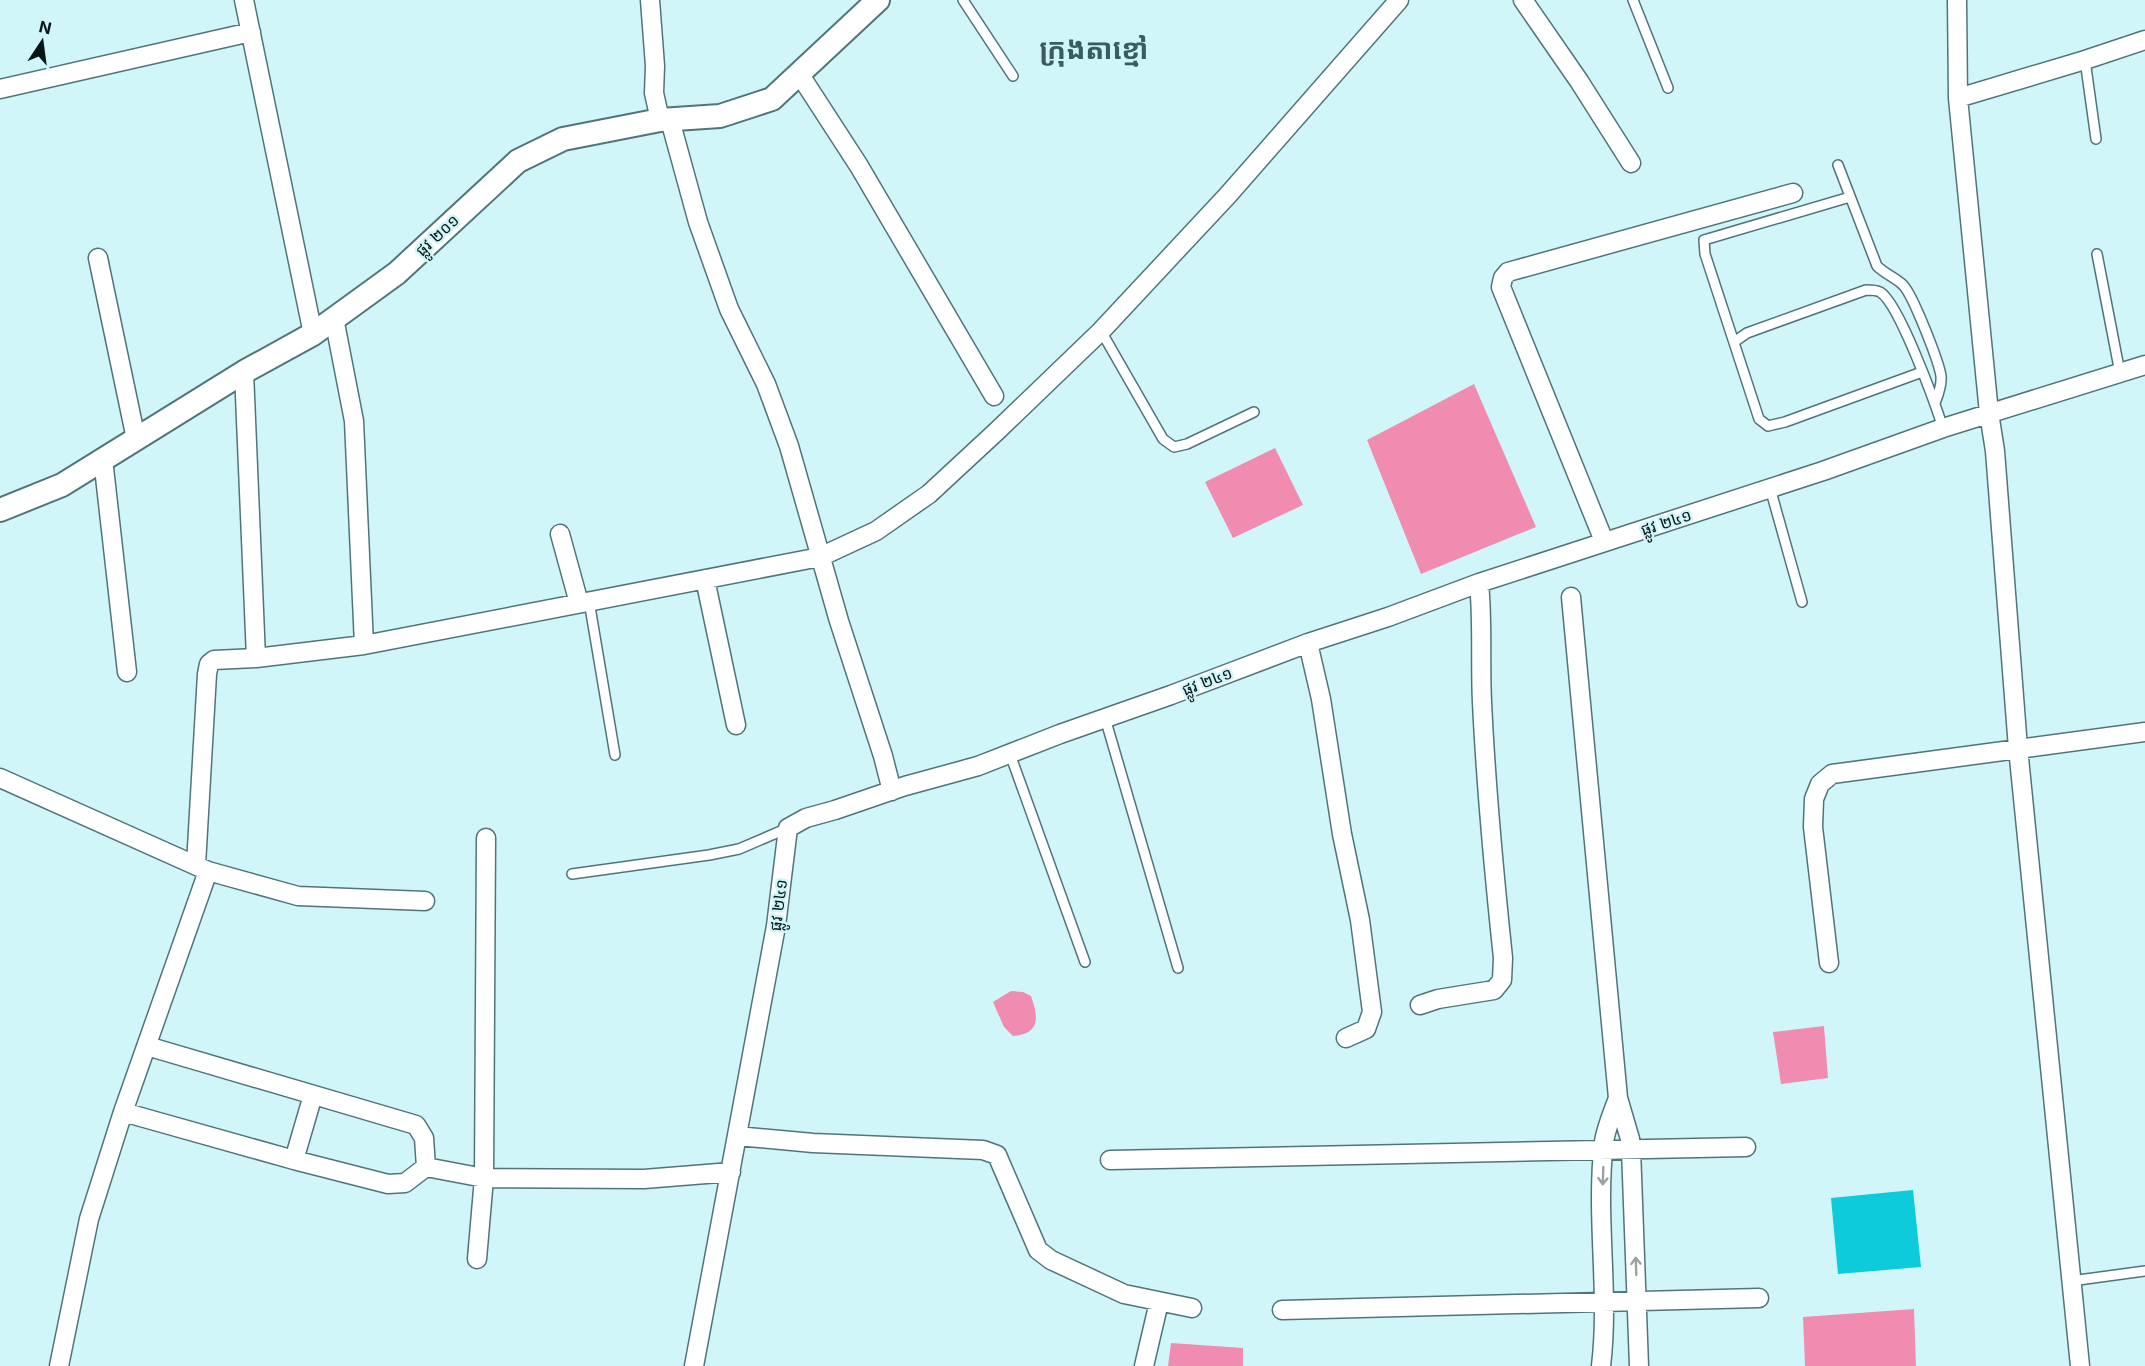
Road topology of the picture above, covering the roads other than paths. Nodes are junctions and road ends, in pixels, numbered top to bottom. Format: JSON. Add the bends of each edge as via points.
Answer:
{"nodes":[{"id":1,"x":244,"y":0,"type":"edge"},
{"id":2,"x":650,"y":0,"type":"edge"},
{"id":3,"x":878,"y":0,"type":"edge"},
{"id":4,"x":963,"y":0,"type":"edge"},
{"id":5,"x":1399,"y":0,"type":"edge"},
{"id":6,"x":1523,"y":0,"type":"edge"},
{"id":7,"x":1633,"y":0,"type":"edge"},
{"id":8,"x":1957,"y":0,"type":"edge"},
{"id":9,"x":250,"y":32,"type":"junction"},
{"id":10,"x":2145,"y":40,"type":"edge"},
{"id":11,"x":2085,"y":60,"type":"junction"},
{"id":12,"x":800,"y":75,"type":"junction"},
{"id":13,"x":1013,"y":76,"type":"dead end"},
{"id":14,"x":1668,"y":88,"type":"dead end"},
{"id":15,"x":0,"y":89,"type":"edge"},
{"id":16,"x":1958,"y":98,"type":"junction"},
{"id":17,"x":665,"y":120,"type":"junction"},
{"id":18,"x":2096,"y":139,"type":"dead end"},
{"id":19,"x":1631,"y":163,"type":"dead end"},
{"id":20,"x":1838,"y":165,"type":"dead end"},
{"id":21,"x":1793,"y":193,"type":"dead end"},
{"id":22,"x":1850,"y":197,"type":"junction"},
{"id":23,"x":2097,"y":254,"type":"dead end"},
{"id":24,"x":98,"y":258,"type":"dead end"},
{"id":25,"x":334,"y":318,"type":"junction"},
{"id":26,"x":1101,"y":331,"type":"junction"},
{"id":27,"x":313,"y":334,"type":"junction"},
{"id":28,"x":1734,"y":342,"type":"junction"},
{"id":29,"x":2145,"y":365,"type":"edge"},
{"id":30,"x":244,"y":372,"type":"junction"},
{"id":31,"x":1922,"y":372,"type":"junction"},
{"id":32,"x":2120,"y":373,"type":"junction"},
{"id":33,"x":994,"y":396,"type":"dead end"},
{"id":34,"x":1935,"y":404,"type":"junction"},
{"id":35,"x":1254,"y":411,"type":"dead end"},
{"id":36,"x":1989,"y":413,"type":"junction"},
{"id":37,"x":1943,"y":428,"type":"junction"},
{"id":38,"x":136,"y":439,"type":"junction"},
{"id":39,"x":103,"y":459,"type":"junction"},
{"id":40,"x":1770,"y":488,"type":"junction"},
{"id":41,"x":0,"y":510,"type":"edge"},
{"id":42,"x":560,"y":534,"type":"dead end"},
{"id":43,"x":1604,"y":542,"type":"junction"},
{"id":44,"x":820,"y":557,"type":"junction"},
{"id":45,"x":705,"y":579,"type":"junction"},
{"id":46,"x":1479,"y":583,"type":"junction"},
{"id":47,"x":1571,"y":597,"type":"dead end"},
{"id":48,"x":584,"y":602,"type":"junction"},
{"id":49,"x":1802,"y":602,"type":"dead end"},
{"id":50,"x":1308,"y":643,"type":"junction"},
{"id":51,"x":364,"y":645,"type":"junction"},
{"id":52,"x":256,"y":658,"type":"junction"},
{"id":53,"x":127,"y":672,"type":"dead end"},
{"id":54,"x":1105,"y":718,"type":"junction"},
{"id":55,"x":736,"y":725,"type":"dead end"},
{"id":56,"x":2145,"y":732,"type":"edge"},
{"id":57,"x":2018,"y":748,"type":"junction"},
{"id":58,"x":1010,"y":754,"type":"junction"},
{"id":59,"x":615,"y":755,"type":"dead end"},
{"id":60,"x":0,"y":778,"type":"edge"},
{"id":61,"x":892,"y":791,"type":"junction"},
{"id":62,"x":788,"y":828,"type":"junction"},
{"id":63,"x":486,"y":838,"type":"dead end"},
{"id":64,"x":202,"y":868,"type":"junction"},
{"id":65,"x":572,"y":874,"type":"dead end"},
{"id":66,"x":425,"y":901,"type":"dead end"},
{"id":67,"x":1085,"y":962,"type":"dead end"},
{"id":68,"x":1829,"y":963,"type":"dead end"},
{"id":69,"x":1178,"y":968,"type":"dead end"},
{"id":70,"x":1420,"y":1005,"type":"dead end"},
{"id":71,"x":1347,"y":1038,"type":"dead end"},
{"id":72,"x":147,"y":1046,"type":"junction"},
{"id":73,"x":313,"y":1095,"type":"junction"},
{"id":74,"x":1618,"y":1098,"type":"junction"},
{"id":75,"x":123,"y":1112,"type":"junction"},
{"id":76,"x":737,"y":1136,"type":"junction"},
{"id":77,"x":1746,"y":1147,"type":"dead end"},
{"id":78,"x":1631,"y":1149,"type":"junction"},
{"id":79,"x":1604,"y":1150,"type":"junction"},
{"id":80,"x":294,"y":1160,"type":"junction"},
{"id":81,"x":1110,"y":1160,"type":"dead end"},
{"id":82,"x":426,"y":1167,"type":"junction"},
{"id":83,"x":731,"y":1172,"type":"junction"},
{"id":84,"x":484,"y":1178,"type":"junction"},
{"id":85,"x":477,"y":1259,"type":"dead end"},
{"id":86,"x":2145,"y":1271,"type":"edge"},
{"id":87,"x":2071,"y":1281,"type":"junction"},
{"id":88,"x":1759,"y":1298,"type":"dead end"},
{"id":89,"x":1637,"y":1301,"type":"junction"},
{"id":90,"x":1159,"y":1302,"type":"junction"},
{"id":91,"x":1603,"y":1302,"type":"junction"},
{"id":92,"x":1192,"y":1308,"type":"dead end"},
{"id":93,"x":1282,"y":1310,"type":"dead end"},
{"id":94,"x":59,"y":1366,"type":"edge"},
{"id":95,"x":694,"y":1366,"type":"edge"},
{"id":96,"x":1144,"y":1366,"type":"edge"},
{"id":97,"x":1600,"y":1366,"type":"edge"},
{"id":98,"x":1638,"y":1366,"type":"edge"},
{"id":99,"x":2080,"y":1366,"type":"edge"}],
"edges":[{"from":1,"to":9,"type":"street"},
{"from":2,"to":17,"type":"street","via":[[654,93]]},
{"from":3,"to":12,"type":"street","name":"ផ្លូវ ២០១"},
{"from":4,"to":13,"type":"lane"},
{"from":5,"to":26,"type":"street","via":[[1228,195]]},
{"from":6,"to":19,"type":"street"},
{"from":7,"to":14,"type":"lane"},
{"from":8,"to":16,"type":"street"},
{"from":9,"to":15,"type":"street"},
{"from":9,"to":27,"type":"street"},
{"from":10,"to":11,"type":"street"},
{"from":11,"to":16,"type":"street"},
{"from":11,"to":18,"type":"lane"},
{"from":12,"to":17,"type":"street","name":"ផ្លូវ ២០១","via":[[772,99],[720,116]]},
{"from":12,"to":33,"type":"street","via":[[859,166]]},
{"from":16,"to":36,"type":"street"},
{"from":17,"to":25,"type":"street","name":"ផ្លូវ ២០១","via":[[563,138],[518,161],[396,273]]},
{"from":17,"to":44,"type":"street","via":[[729,309],[766,384],[789,446]]},
{"from":20,"to":22,"type":"lane"},
{"from":21,"to":43,"type":"street","via":[[1508,272],[1503,278],[1501,287]]},
{"from":22,"to":28,"type":"lane","via":[[1704,240]]},
{"from":22,"to":34,"type":"lane","via":[[1876,266],[1903,285],[1914,302],[1941,375]]},
{"from":23,"to":32,"type":"lane"},
{"from":24,"to":38,"type":"street"},
{"from":25,"to":27,"type":"street","name":"ផ្លូវ ២០១"},
{"from":25,"to":51,"type":"street","via":[[354,421]]},
{"from":26,"to":35,"type":"lane","via":[[1163,439],[1174,447]]},
{"from":26,"to":44,"type":"street","via":[[929,494],[876,531]]},
{"from":27,"to":30,"type":"street","name":"ផ្លូវ ២០១"},
{"from":28,"to":31,"type":"lane","via":[[1747,333],[1866,290],[1880,292],[1893,306]]},
{"from":28,"to":31,"type":"lane","via":[[1760,419],[1768,426]]},
{"from":29,"to":32,"type":"street","name":"ផ្លូវ ២៤១"},
{"from":30,"to":38,"type":"street","name":"ផ្លូវ ២០១"},
{"from":30,"to":52,"type":"street"},
{"from":31,"to":34,"type":"lane"},
{"from":32,"to":36,"type":"street","name":"ផ្លូវ ២៤១"},
{"from":34,"to":37,"type":"lane"},
{"from":36,"to":37,"type":"street","name":"ផ្លូវ ២៤១"},
{"from":36,"to":57,"type":"street"},
{"from":37,"to":40,"type":"street","name":"ផ្លូវ ២៤១"},
{"from":38,"to":39,"type":"street","name":"ផ្លូវ ២០១"},
{"from":39,"to":41,"type":"street","name":"ផ្លូវ ២០១","via":[[62,485]]},
{"from":39,"to":53,"type":"street"},
{"from":40,"to":43,"type":"street","name":"ផ្លូវ ២៤១"},
{"from":40,"to":49,"type":"lane"},
{"from":42,"to":48,"type":"street"},
{"from":43,"to":46,"type":"street","name":"ផ្លូវ ២៤១"},
{"from":44,"to":45,"type":"street"},
{"from":44,"to":61,"type":"street"},
{"from":45,"to":48,"type":"street"},
{"from":45,"to":55,"type":"street"},
{"from":46,"to":50,"type":"street","name":"ផ្លូវ ២៤១"},
{"from":46,"to":70,"type":"street","via":[[1483,715],[1502,980],[1494,990]]},
{"from":47,"to":74,"type":"street"},
{"from":48,"to":51,"type":"street"},
{"from":48,"to":59,"type":"lane"},
{"from":50,"to":54,"type":"street","name":"ផ្លូវ ២៤១"},
{"from":50,"to":71,"type":"street","via":[[1360,920],[1372,1012],[1366,1029]]},
{"from":51,"to":52,"type":"street"},
{"from":52,"to":64,"type":"street","via":[[214,660],[209,664]]},
{"from":54,"to":58,"type":"street","name":"ផ្លូវ ២៤១"},
{"from":54,"to":69,"type":"lane"},
{"from":56,"to":57,"type":"street"},
{"from":57,"to":68,"type":"street","via":[[1832,774],[1820,784],[1814,800],[1813,827]]},
{"from":57,"to":87,"type":"street"},
{"from":58,"to":61,"type":"street","name":"ផ្លូវ ២៤១"},
{"from":58,"to":67,"type":"lane"},
{"from":60,"to":64,"type":"street"},
{"from":61,"to":62,"type":"street","name":"ផ្លូវ ២៤១","via":[[806,818]]},
{"from":62,"to":65,"type":"lane","via":[[740,849]]},
{"from":62,"to":76,"type":"street","name":"ផ្លូវ ២៤១","via":[[776,926]]},
{"from":63,"to":84,"type":"street"},
{"from":64,"to":66,"type":"street","via":[[298,896]]},
{"from":64,"to":72,"type":"street"},
{"from":72,"to":73,"type":"street"},
{"from":72,"to":75,"type":"street"},
{"from":73,"to":80,"type":"street"},
{"from":73,"to":82,"type":"street","via":[[416,1125],[424,1138]]},
{"from":74,"to":78,"type":"street"},
{"from":74,"to":79,"type":"street"},
{"from":75,"to":80,"type":"street"},
{"from":75,"to":94,"type":"street","via":[[89,1219]]},
{"from":76,"to":83,"type":"street","name":"ផ្លូវ ២៤១"},
{"from":76,"to":90,"type":"street","via":[[983,1150],[997,1155],[1038,1250],[1050,1260],[1124,1294]]},
{"from":77,"to":78,"type":"street"},
{"from":78,"to":79,"type":"street"},
{"from":89,"to":78,"type":"street","one_way":true},
{"from":79,"to":81,"type":"street"},
{"from":79,"to":91,"type":"street","one_way":true},
{"from":80,"to":82,"type":"street","via":[[388,1184],[405,1183]]},
{"from":82,"to":84,"type":"street"},
{"from":83,"to":84,"type":"street","via":[[644,1179]]},
{"from":83,"to":95,"type":"street","name":"ផ្លូវ ២៤១"},
{"from":84,"to":85,"type":"street"},
{"from":86,"to":87,"type":"lane"},
{"from":87,"to":99,"type":"street"},
{"from":88,"to":89,"type":"street"},
{"from":89,"to":91,"type":"street"},
{"from":89,"to":98,"type":"street"},
{"from":90,"to":92,"type":"street"},
{"from":90,"to":96,"type":"street"},
{"from":91,"to":93,"type":"street"},
{"from":91,"to":97,"type":"street"}]}
